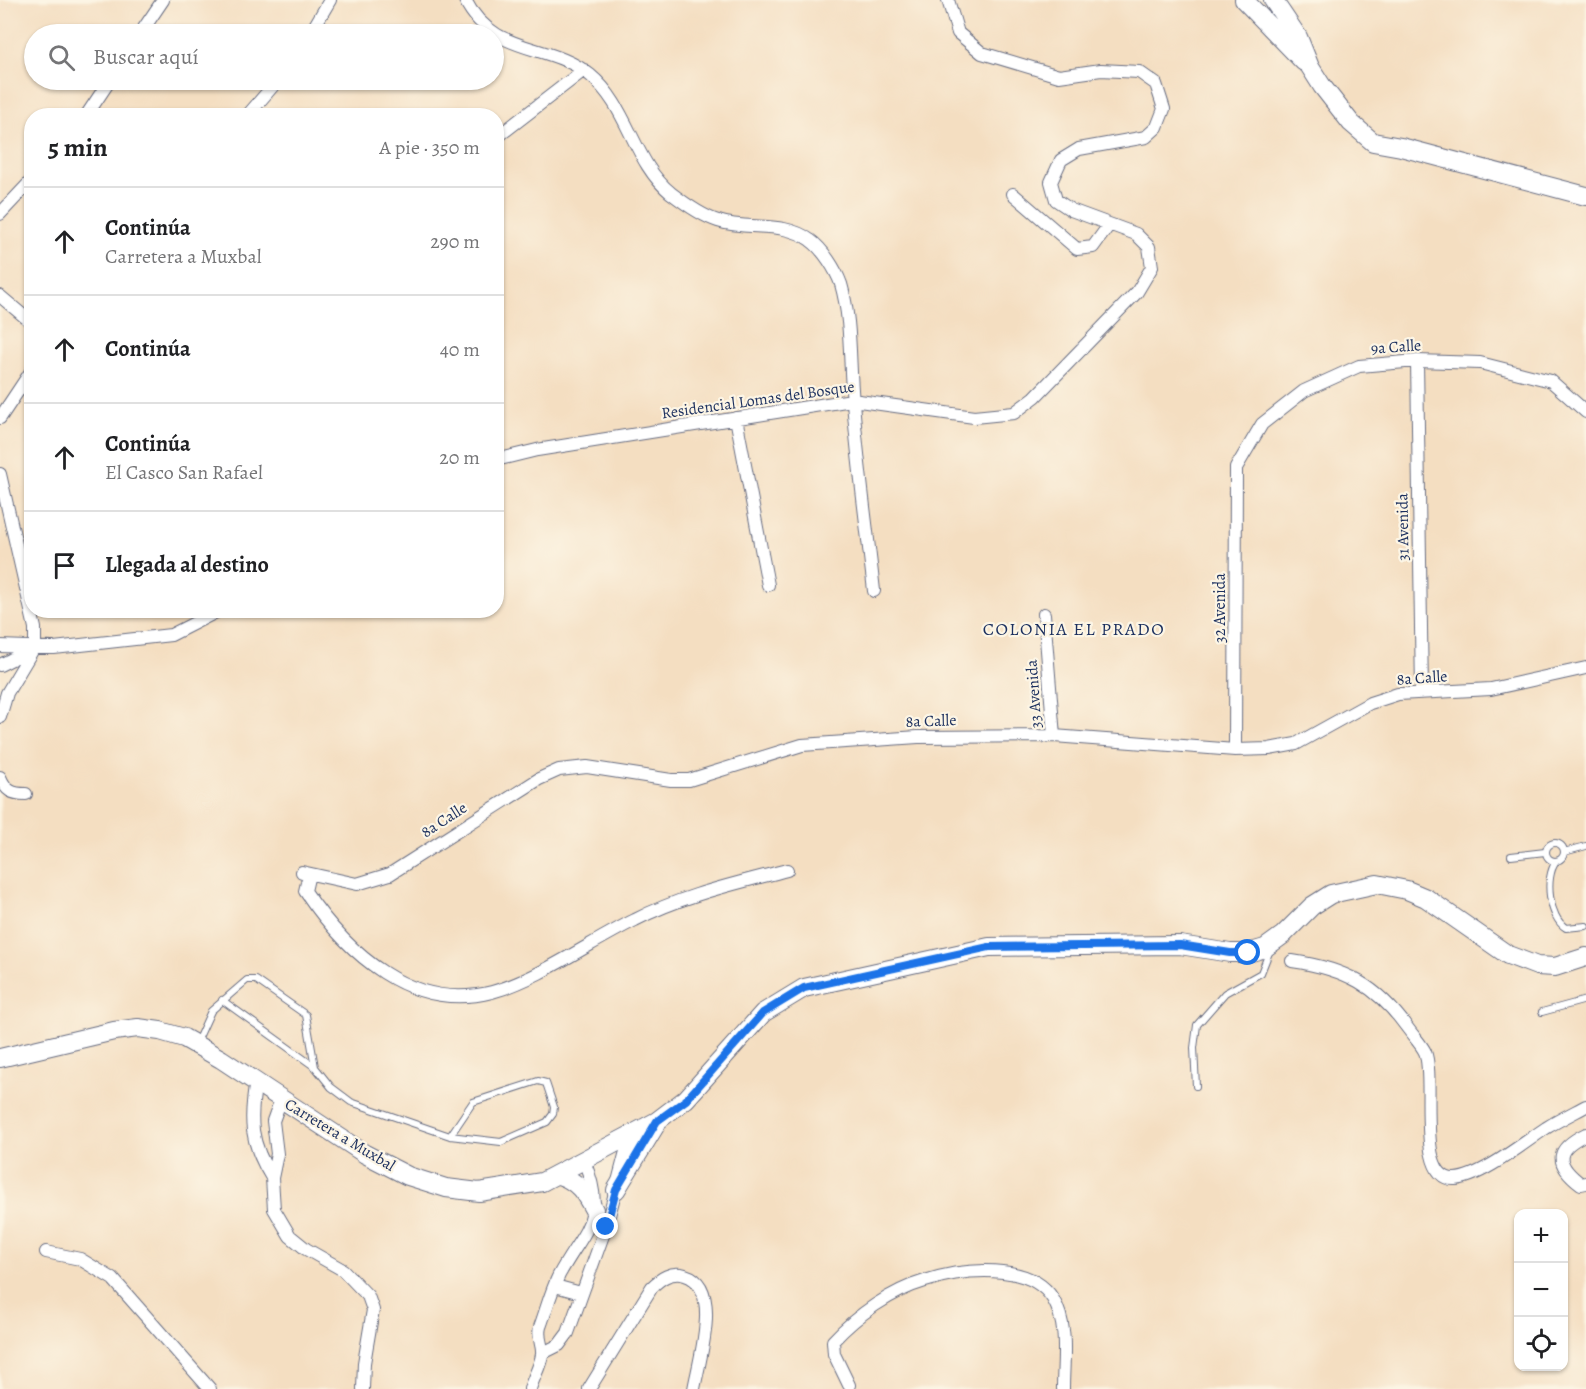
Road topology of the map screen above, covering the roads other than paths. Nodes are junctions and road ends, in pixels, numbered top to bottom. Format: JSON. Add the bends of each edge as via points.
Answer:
{"nodes":[{"id":1,"x":163,"y":0,"type":"edge"},
{"id":2,"x":330,"y":0,"type":"edge"},
{"id":3,"x":465,"y":0,"type":"edge"},
{"id":4,"x":948,"y":0,"type":"edge"},
{"id":5,"x":1271,"y":0,"type":"edge"},
{"id":6,"x":1248,"y":4,"type":"edge"},
{"id":7,"x":147,"y":24,"type":"edge"},
{"id":8,"x":316,"y":24,"type":"edge"},
{"id":9,"x":483,"y":24,"type":"edge"},
{"id":10,"x":504,"y":39,"type":"edge"},
{"id":11,"x":1310,"y":67,"type":"junction"},
{"id":12,"x":584,"y":70,"type":"junction"},
{"id":13,"x":103,"y":90,"type":"edge"},
{"id":14,"x":269,"y":90,"type":"edge"},
{"id":15,"x":91,"y":108,"type":"edge"},
{"id":16,"x":254,"y":108,"type":"edge"},
{"id":17,"x":504,"y":132,"type":"edge"},
{"id":18,"x":24,"y":188,"type":"edge"},
{"id":19,"x":1013,"y":194,"type":"dead end"},
{"id":20,"x":1586,"y":196,"type":"edge"},
{"id":21,"x":0,"y":214,"type":"edge"},
{"id":22,"x":1109,"y":225,"type":"junction"},
{"id":23,"x":0,"y":296,"type":"edge"},
{"id":24,"x":24,"y":316,"type":"edge"},
{"id":25,"x":1417,"y":361,"type":"junction"},
{"id":26,"x":24,"y":382,"type":"edge"},
{"id":27,"x":852,"y":400,"type":"junction"},
{"id":28,"x":1586,"y":412,"type":"edge"},
{"id":29,"x":0,"y":418,"type":"edge"},
{"id":30,"x":736,"y":418,"type":"junction"},
{"id":31,"x":504,"y":458,"type":"edge"},
{"id":32,"x":1236,"y":468,"type":"joint"},
{"id":33,"x":0,"y":474,"type":"edge"},
{"id":34,"x":24,"y":580,"type":"edge"},
{"id":35,"x":768,"y":585,"type":"dead end"},
{"id":36,"x":874,"y":591,"type":"dead end"},
{"id":37,"x":1044,"y":614,"type":"dead end"},
{"id":38,"x":33,"y":618,"type":"edge"},
{"id":39,"x":204,"y":618,"type":"edge"},
{"id":40,"x":0,"y":646,"type":"edge"},
{"id":41,"x":35,"y":646,"type":"junction"},
{"id":42,"x":0,"y":665,"type":"edge"},
{"id":43,"x":1586,"y":668,"type":"edge"},
{"id":44,"x":1422,"y":693,"type":"junction"},
{"id":45,"x":0,"y":717,"type":"edge"},
{"id":46,"x":1054,"y":736,"type":"junction"},
{"id":47,"x":1235,"y":750,"type":"junction"},
{"id":48,"x":0,"y":777,"type":"edge"},
{"id":49,"x":26,"y":794,"type":"dead end"},
{"id":50,"x":1586,"y":846,"type":"edge"},
{"id":51,"x":1545,"y":852,"type":"junction"},
{"id":52,"x":1564,"y":852,"type":"junction"},
{"id":53,"x":1511,"y":856,"type":"dead end"},
{"id":54,"x":1556,"y":862,"type":"junction"},
{"id":55,"x":786,"y":870,"type":"dead end"},
{"id":56,"x":1586,"y":926,"type":"edge"},
{"id":57,"x":1271,"y":944,"type":"junction"},
{"id":58,"x":1586,"y":957,"type":"edge"},
{"id":59,"x":1292,"y":961,"type":"dead end"},
{"id":60,"x":222,"y":1000,"type":"junction"},
{"id":61,"x":1586,"y":1000,"type":"edge"},
{"id":62,"x":1542,"y":1012,"type":"dead end"},
{"id":63,"x":196,"y":1044,"type":"junction"},
{"id":64,"x":0,"y":1059,"type":"edge"},
{"id":65,"x":315,"y":1067,"type":"junction"},
{"id":66,"x":255,"y":1081,"type":"junction"},
{"id":67,"x":1196,"y":1086,"type":"dead end"},
{"id":68,"x":281,"y":1099,"type":"junction"},
{"id":69,"x":1586,"y":1106,"type":"edge"},
{"id":70,"x":657,"y":1121,"type":"junction"},
{"id":71,"x":1586,"y":1134,"type":"edge"},
{"id":72,"x":450,"y":1136,"type":"junction"},
{"id":73,"x":630,"y":1136,"type":"junction"},
{"id":74,"x":584,"y":1161,"type":"junction"},
{"id":75,"x":559,"y":1175,"type":"junction"},
{"id":76,"x":272,"y":1178,"type":"junction"},
{"id":77,"x":1586,"y":1183,"type":"edge"},
{"id":78,"x":616,"y":1190,"type":"junction"},
{"id":79,"x":594,"y":1210,"type":"junction"},
{"id":80,"x":46,"y":1252,"type":"dead end"},
{"id":81,"x":555,"y":1286,"type":"junction"},
{"id":82,"x":581,"y":1293,"type":"junction"},
{"id":83,"x":543,"y":1353,"type":"junction"},
{"id":84,"x":849,"y":1385,"type":"dead end"},
{"id":85,"x":210,"y":1389,"type":"edge"},
{"id":86,"x":363,"y":1389,"type":"edge"},
{"id":87,"x":530,"y":1389,"type":"edge"},
{"id":88,"x":589,"y":1389,"type":"edge"},
{"id":89,"x":694,"y":1389,"type":"edge"},
{"id":90,"x":1063,"y":1389,"type":"edge"}],
"edges":[{"from":1,"to":7,"type":"street"},
{"from":2,"to":8,"type":"street"},
{"from":3,"to":9,"type":"street"},
{"from":4,"to":22,"type":"street","name":"Residencial Lomas del Bosque","via":[[958,33],[982,53],[1059,76],[1101,70],[1139,72],[1156,84],[1164,109],[1157,127],[1146,137],[1079,149],[1061,160],[1051,182],[1056,200]]},
{"from":5,"to":6,"type":"main road","via":[[1261,9]]},
{"from":5,"to":11,"type":"main road","via":[[1298,37]]},
{"from":6,"to":11,"type":"main road"},
{"from":10,"to":12,"type":"street"},
{"from":11,"to":20,"type":"main road","via":[[1351,123],[1373,142]]},
{"from":12,"to":17,"type":"street"},
{"from":12,"to":27,"type":"street","via":[[614,101],[652,174],[671,193],[718,221],[789,230],[811,240],[840,283]]},
{"from":13,"to":15,"type":"street"},
{"from":14,"to":16,"type":"street"},
{"from":18,"to":21,"type":"street"},
{"from":19,"to":22,"type":"street","via":[[1077,249],[1093,247]]},
{"from":22,"to":27,"type":"street","name":"Residencial Lomas del Bosque","via":[[1136,234],[1149,247],[1152,267],[1137,292],[1035,397],[1014,413],[974,417]]},
{"from":23,"to":24,"type":"street"},
{"from":25,"to":28,"type":"street","name":"9a Calle","via":[[1480,363],[1551,381]]},
{"from":25,"to":32,"type":"street","name":"9a Calle","via":[[1359,366],[1304,391],[1262,424]]},
{"from":25,"to":44,"type":"street","name":"31 Avenida"},
{"from":26,"to":29,"type":"street"},
{"from":27,"to":30,"type":"street","name":"Residencial Lomas del Bosque"},
{"from":27,"to":36,"type":"street"},
{"from":30,"to":31,"type":"street","name":"Residencial Lomas del Bosque"},
{"from":30,"to":35,"type":"street"},
{"from":32,"to":47,"type":"street","name":"32 Avenida"},
{"from":33,"to":34,"type":"street"},
{"from":37,"to":46,"type":"street","name":"33 Avenida"},
{"from":38,"to":41,"type":"street"},
{"from":39,"to":41,"type":"street","via":[[171,635],[54,648]]},
{"from":40,"to":41,"type":"street"},
{"from":41,"to":42,"type":"street"},
{"from":41,"to":45,"type":"street","via":[[6,693]]},
{"from":43,"to":44,"type":"street","name":"8a Calle","via":[[1491,689]]},
{"from":44,"to":47,"type":"street","name":"8a Calle","via":[[1398,694],[1370,703],[1296,744]]},
{"from":46,"to":47,"type":"street","name":"8a Calle"},
{"from":46,"to":55,"type":"street","name":"8a Calle","via":[[1001,734],[821,742],[788,748],[689,780],[587,767],[559,770],[390,874],[357,884],[306,873],[305,891],[326,922],[350,947],[405,987],[454,997],[492,992],[636,919],[712,889]]},
{"from":48,"to":49,"type":"street","via":[[5,789]]},
{"from":50,"to":52,"type":"lane"},
{"from":51,"to":52,"type":"lane","via":[[1553,843],[1561,845]]},
{"from":51,"to":53,"type":"lane"},
{"from":51,"to":54,"type":"lane","via":[[1548,860]]},
{"from":52,"to":54,"type":"lane"},
{"from":54,"to":56,"type":"lane","via":[[1550,895],[1559,922],[1566,928]]},
{"from":57,"to":58,"type":"main road","name":"Carretera a Muxbal","via":[[1331,894],[1377,884],[1426,898],[1508,956],[1537,966],[1555,967]]},
{"from":57,"to":67,"type":"lane","via":[[1261,973],[1225,993],[1197,1025]]},
{"from":57,"to":70,"type":"main road","name":"Carretera a Muxbal","via":[[1248,953],[1180,945],[989,947],[804,988],[763,1013],[686,1100]]},
{"from":59,"to":69,"type":"street","via":[[1351,975],[1374,990],[1398,1014],[1425,1053],[1430,1085],[1429,1146],[1434,1167],[1443,1176],[1455,1179],[1500,1160]]},
{"from":60,"to":63,"type":"lane","via":[[211,1011]]},
{"from":60,"to":65,"type":"lane"},
{"from":60,"to":65,"type":"lane","via":[[247,980],[256,980],[306,1015]]},
{"from":61,"to":62,"type":"lane"},
{"from":63,"to":64,"type":"main road","name":"Carretera a Muxbal","via":[[138,1028]]},
{"from":63,"to":66,"type":"main road","name":"Carretera a Muxbal"},
{"from":65,"to":72,"type":"lane","via":[[331,1087],[351,1102]]},
{"from":66,"to":68,"type":"main road","name":"Carretera a Muxbal"},
{"from":66,"to":76,"type":"street","via":[[250,1113],[258,1156]]},
{"from":68,"to":75,"type":"main road","name":"Carretera a Muxbal","via":[[365,1154],[408,1176],[446,1188],[479,1192],[525,1187]]},
{"from":68,"to":76,"type":"street","via":[[273,1121],[277,1154]]},
{"from":70,"to":73,"type":"main road","name":"Carretera a Muxbal"},
{"from":70,"to":78,"type":"main road"},
{"from":71,"to":77,"type":"street","via":[[1567,1143],[1562,1152],[1563,1164],[1572,1177]]},
{"from":72,"to":72,"type":"lane","via":[[501,1142],[547,1122],[554,1107],[546,1083],[473,1102]]},
{"from":73,"to":74,"type":"main road","name":"Carretera a Muxbal"},
{"from":73,"to":78,"type":"street"},
{"from":74,"to":75,"type":"main road","name":"Carretera a Muxbal"},
{"from":74,"to":79,"type":"street","via":[[594,1191]]},
{"from":75,"to":79,"type":"main road","via":[[581,1188]]},
{"from":76,"to":86,"type":"street","via":[[274,1209],[290,1236],[343,1270],[368,1296],[373,1310]]},
{"from":78,"to":82,"type":"street"},
{"from":79,"to":81,"type":"street","via":[[584,1239]]},
{"from":80,"to":85,"type":"street","via":[[80,1259],[113,1279]]},
{"from":81,"to":82,"type":"street"},
{"from":81,"to":83,"type":"street","via":[[538,1336]]},
{"from":82,"to":83,"type":"street","via":[[564,1340]]},
{"from":83,"to":87,"type":"street"},
{"from":84,"to":90,"type":"street","via":[[834,1354],[833,1341],[847,1325],[877,1304],[924,1281],[1000,1271],[1026,1275],[1053,1298],[1064,1325]]},
{"from":88,"to":89,"type":"street","via":[[652,1287],[670,1274],[681,1274],[692,1278],[705,1295],[706,1320]]}]}
